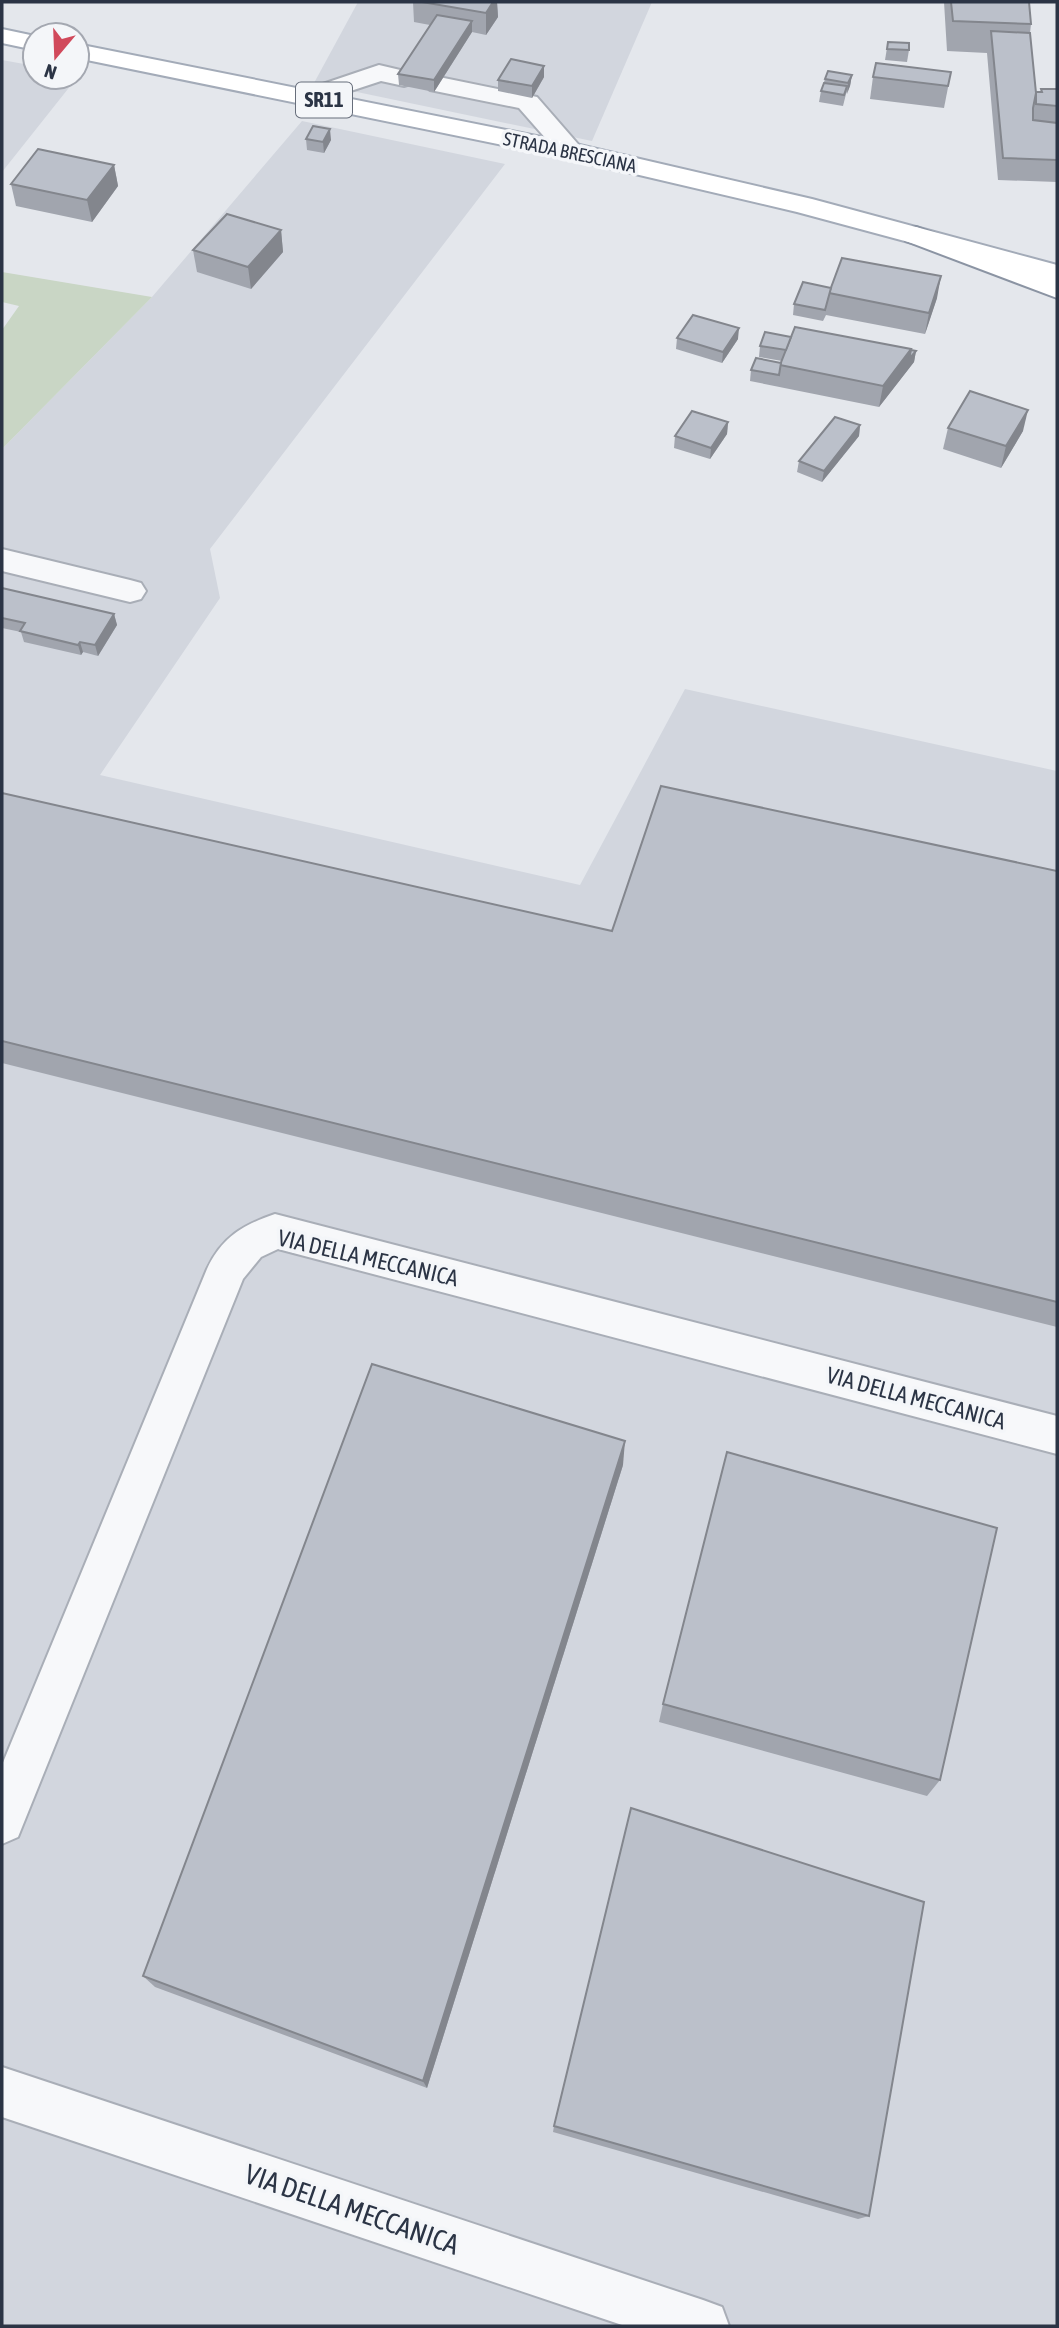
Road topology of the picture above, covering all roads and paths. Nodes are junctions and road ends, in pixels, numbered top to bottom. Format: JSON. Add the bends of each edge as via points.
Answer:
{"nodes":[{"id":1,"x":2,"y":36,"type":"edge"},
{"id":2,"x":21,"y":40,"type":"edge"},
{"id":3,"x":91,"y":54,"type":"edge"},
{"id":4,"x":404,"y":78,"type":"edge"},
{"id":5,"x":439,"y":85,"type":"edge"},
{"id":6,"x":308,"y":97,"type":"junction"},
{"id":7,"x":571,"y":151,"type":"junction"},
{"id":8,"x":916,"y":235,"type":"junction"},
{"id":9,"x":1057,"y":274,"type":"edge"},
{"id":10,"x":1057,"y":289,"type":"edge"},
{"id":11,"x":2,"y":560,"type":"edge"},
{"id":12,"x":130,"y":591,"type":"dead end"},
{"id":13,"x":1057,"y":1435,"type":"edge"},
{"id":14,"x":2,"y":1821,"type":"edge"},
{"id":15,"x":2,"y":2092,"type":"edge"},
{"id":16,"x":703,"y":2326,"type":"edge"}],
"edges":[{"from":1,"to":2,"type":"main road"},
{"from":3,"to":6,"type":"main road","name":"STRADA BRESCIANA","number":"SR11"},
{"from":4,"to":6,"type":"street","via":[[379,73]]},
{"from":5,"to":7,"type":"street","via":[[528,102]]},
{"from":6,"to":7,"type":"main road","name":"STRADA BRESCIANA","number":"SR11"},
{"from":7,"to":8,"type":"main road","name":"STRADA BRESCIANA","number":"SR11"},
{"from":8,"to":9,"type":"main road","name":"STRADA BRESCIANA","number":"SR11"},
{"from":8,"to":10,"type":"main road"},
{"from":11,"to":12,"type":"street"},
{"from":13,"to":14,"type":"street","name":"VIA DELLA MECCANICA","via":[[275,1231],[247,1245],[227,1269]]},
{"from":15,"to":16,"type":"street","name":"VIA DELLA MECCANICA"}]}
